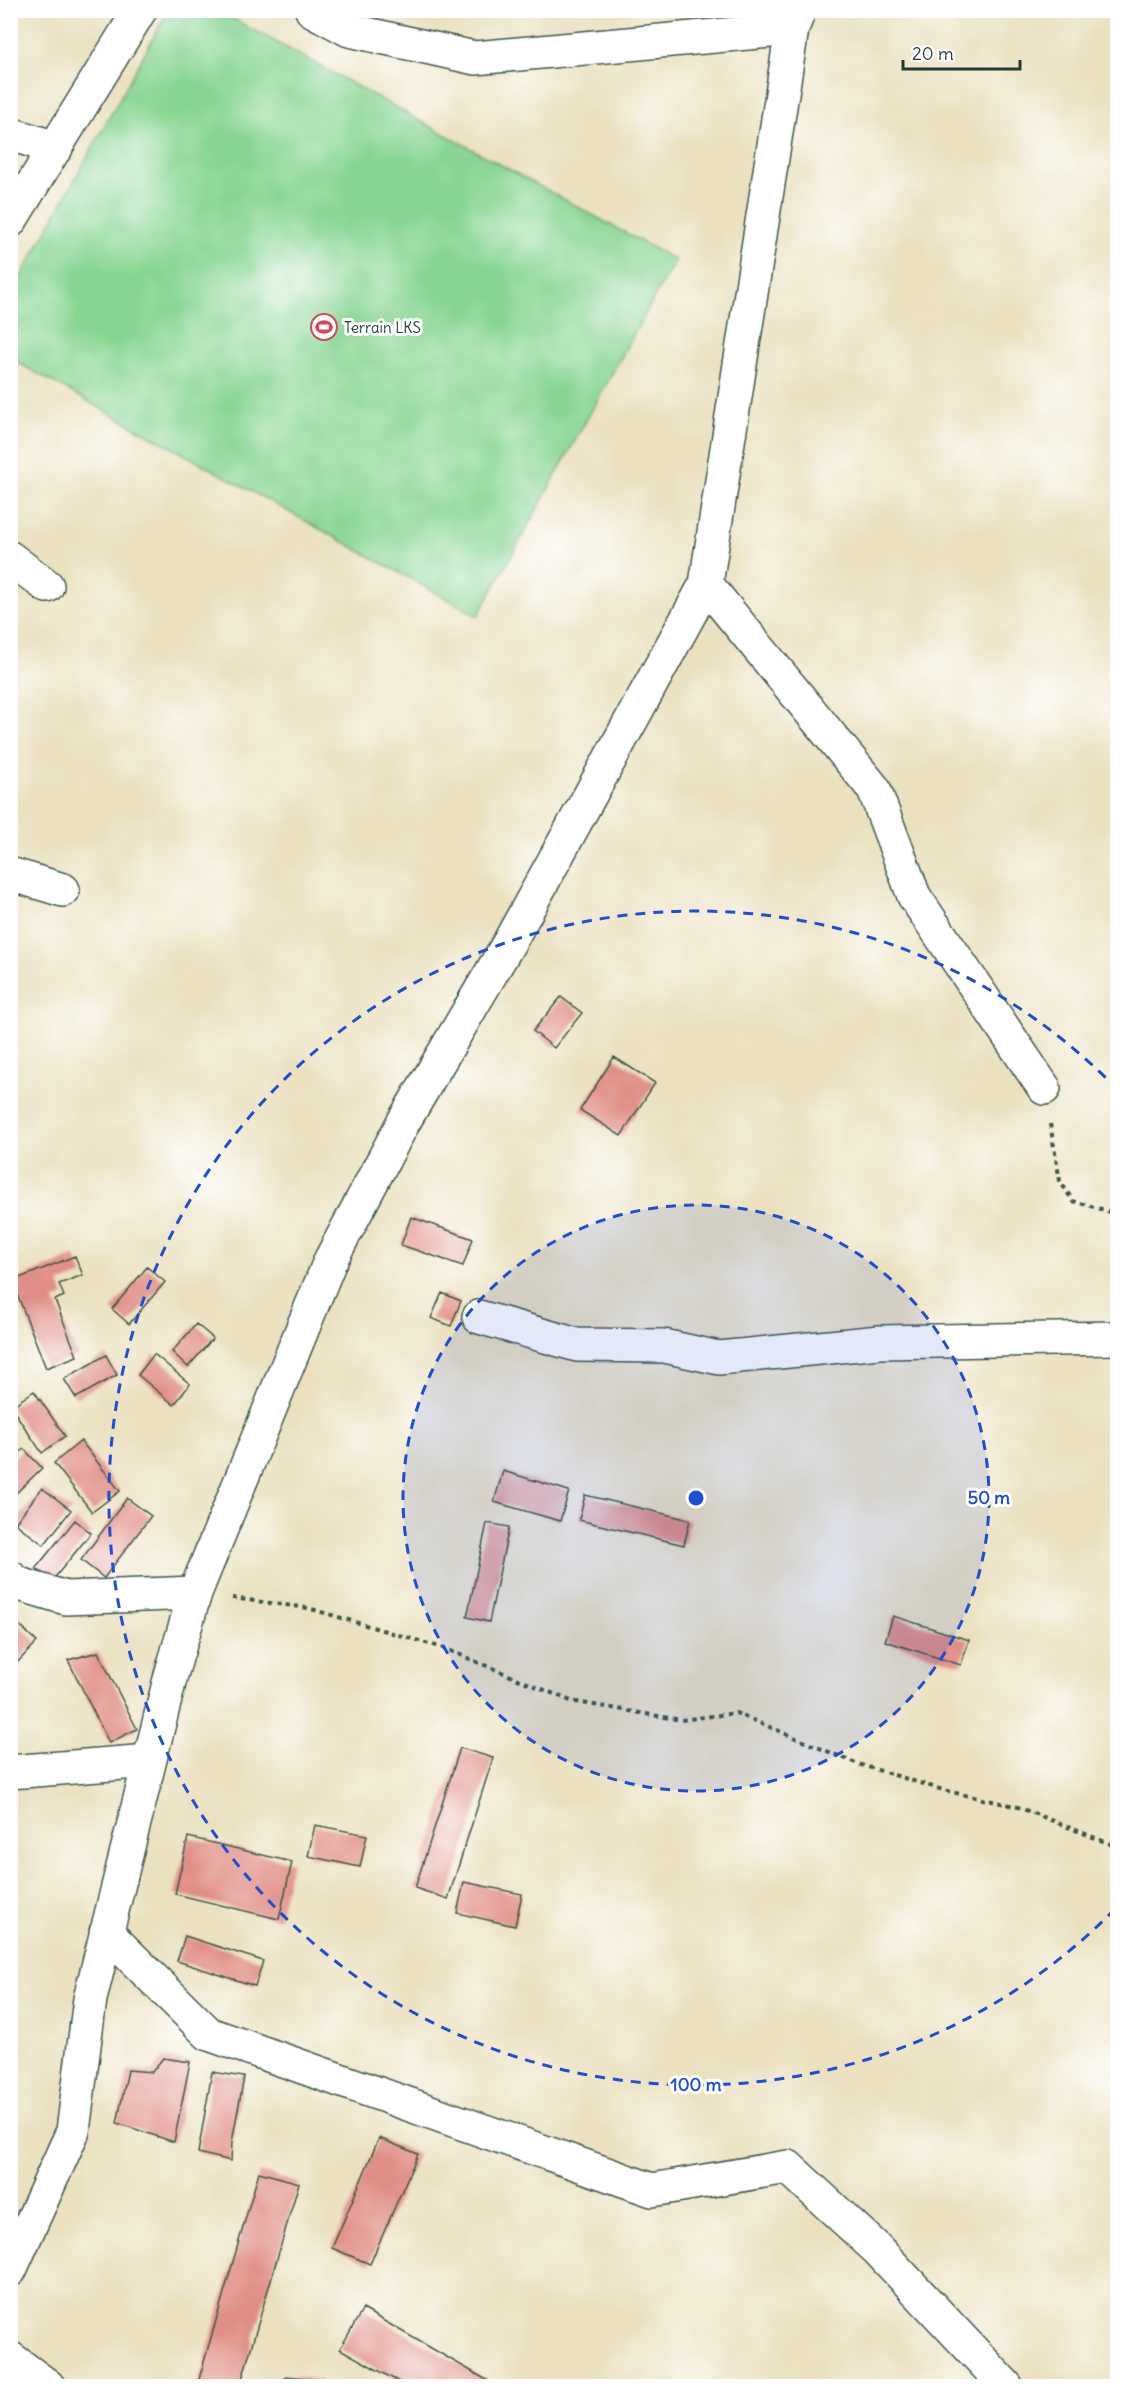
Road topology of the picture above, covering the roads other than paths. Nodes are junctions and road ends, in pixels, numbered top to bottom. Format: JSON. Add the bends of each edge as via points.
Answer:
{"nodes":[{"id":1,"x":140,"y":10,"type":"edge"},
{"id":2,"x":312,"y":10,"type":"edge"},
{"id":3,"x":795,"y":20,"type":"edge"},
{"id":4,"x":10,"y":135,"type":"edge"},
{"id":5,"x":56,"y":148,"type":"junction"},
{"id":6,"x":10,"y":221,"type":"edge"},
{"id":7,"x":10,"y":558,"type":"edge"},
{"id":8,"x":706,"y":584,"type":"junction"},
{"id":9,"x":47,"y":586,"type":"dead end"},
{"id":10,"x":10,"y":874,"type":"edge"},
{"id":11,"x":63,"y":890,"type":"dead end"},
{"id":12,"x":1044,"y":1088,"type":"road end"},
{"id":13,"x":479,"y":1317,"type":"dead end"},
{"id":14,"x":1118,"y":1338,"type":"edge"},
{"id":15,"x":10,"y":1577,"type":"edge"},
{"id":16,"x":195,"y":1593,"type":"junction"},
{"id":17,"x":149,"y":1761,"type":"junction"},
{"id":18,"x":10,"y":1772,"type":"edge"},
{"id":19,"x":106,"y":1932,"type":"junction"},
{"id":20,"x":10,"y":2270,"type":"edge"},
{"id":21,"x":10,"y":2358,"type":"edge"},
{"id":22,"x":48,"y":2386,"type":"edge"},
{"id":23,"x":1006,"y":2386,"type":"edge"}],
"edges":[{"from":1,"to":5,"type":"street"},
{"from":2,"to":3,"type":"street","via":[[349,30],[475,58]]},
{"from":3,"to":8,"type":"street"},
{"from":4,"to":5,"type":"street"},
{"from":5,"to":6,"type":"street"},
{"from":7,"to":9,"type":"street"},
{"from":8,"to":12,"type":"street","via":[[874,789],[914,896]]},
{"from":8,"to":16,"type":"street","via":[[510,941],[404,1121],[330,1261]]},
{"from":10,"to":11,"type":"street"},
{"from":13,"to":14,"type":"street","via":[[577,1345],[664,1346],[719,1358],[880,1342]]},
{"from":15,"to":16,"type":"street","via":[[19,1584],[66,1598]]},
{"from":16,"to":17,"type":"street"},
{"from":17,"to":18,"type":"street"},
{"from":17,"to":19,"type":"street"},
{"from":19,"to":20,"type":"street","via":[[90,1999],[73,2131]]},
{"from":19,"to":23,"type":"street","via":[[209,2034],[652,2190],[788,2167],[877,2248]]},
{"from":21,"to":22,"type":"street"}]}
